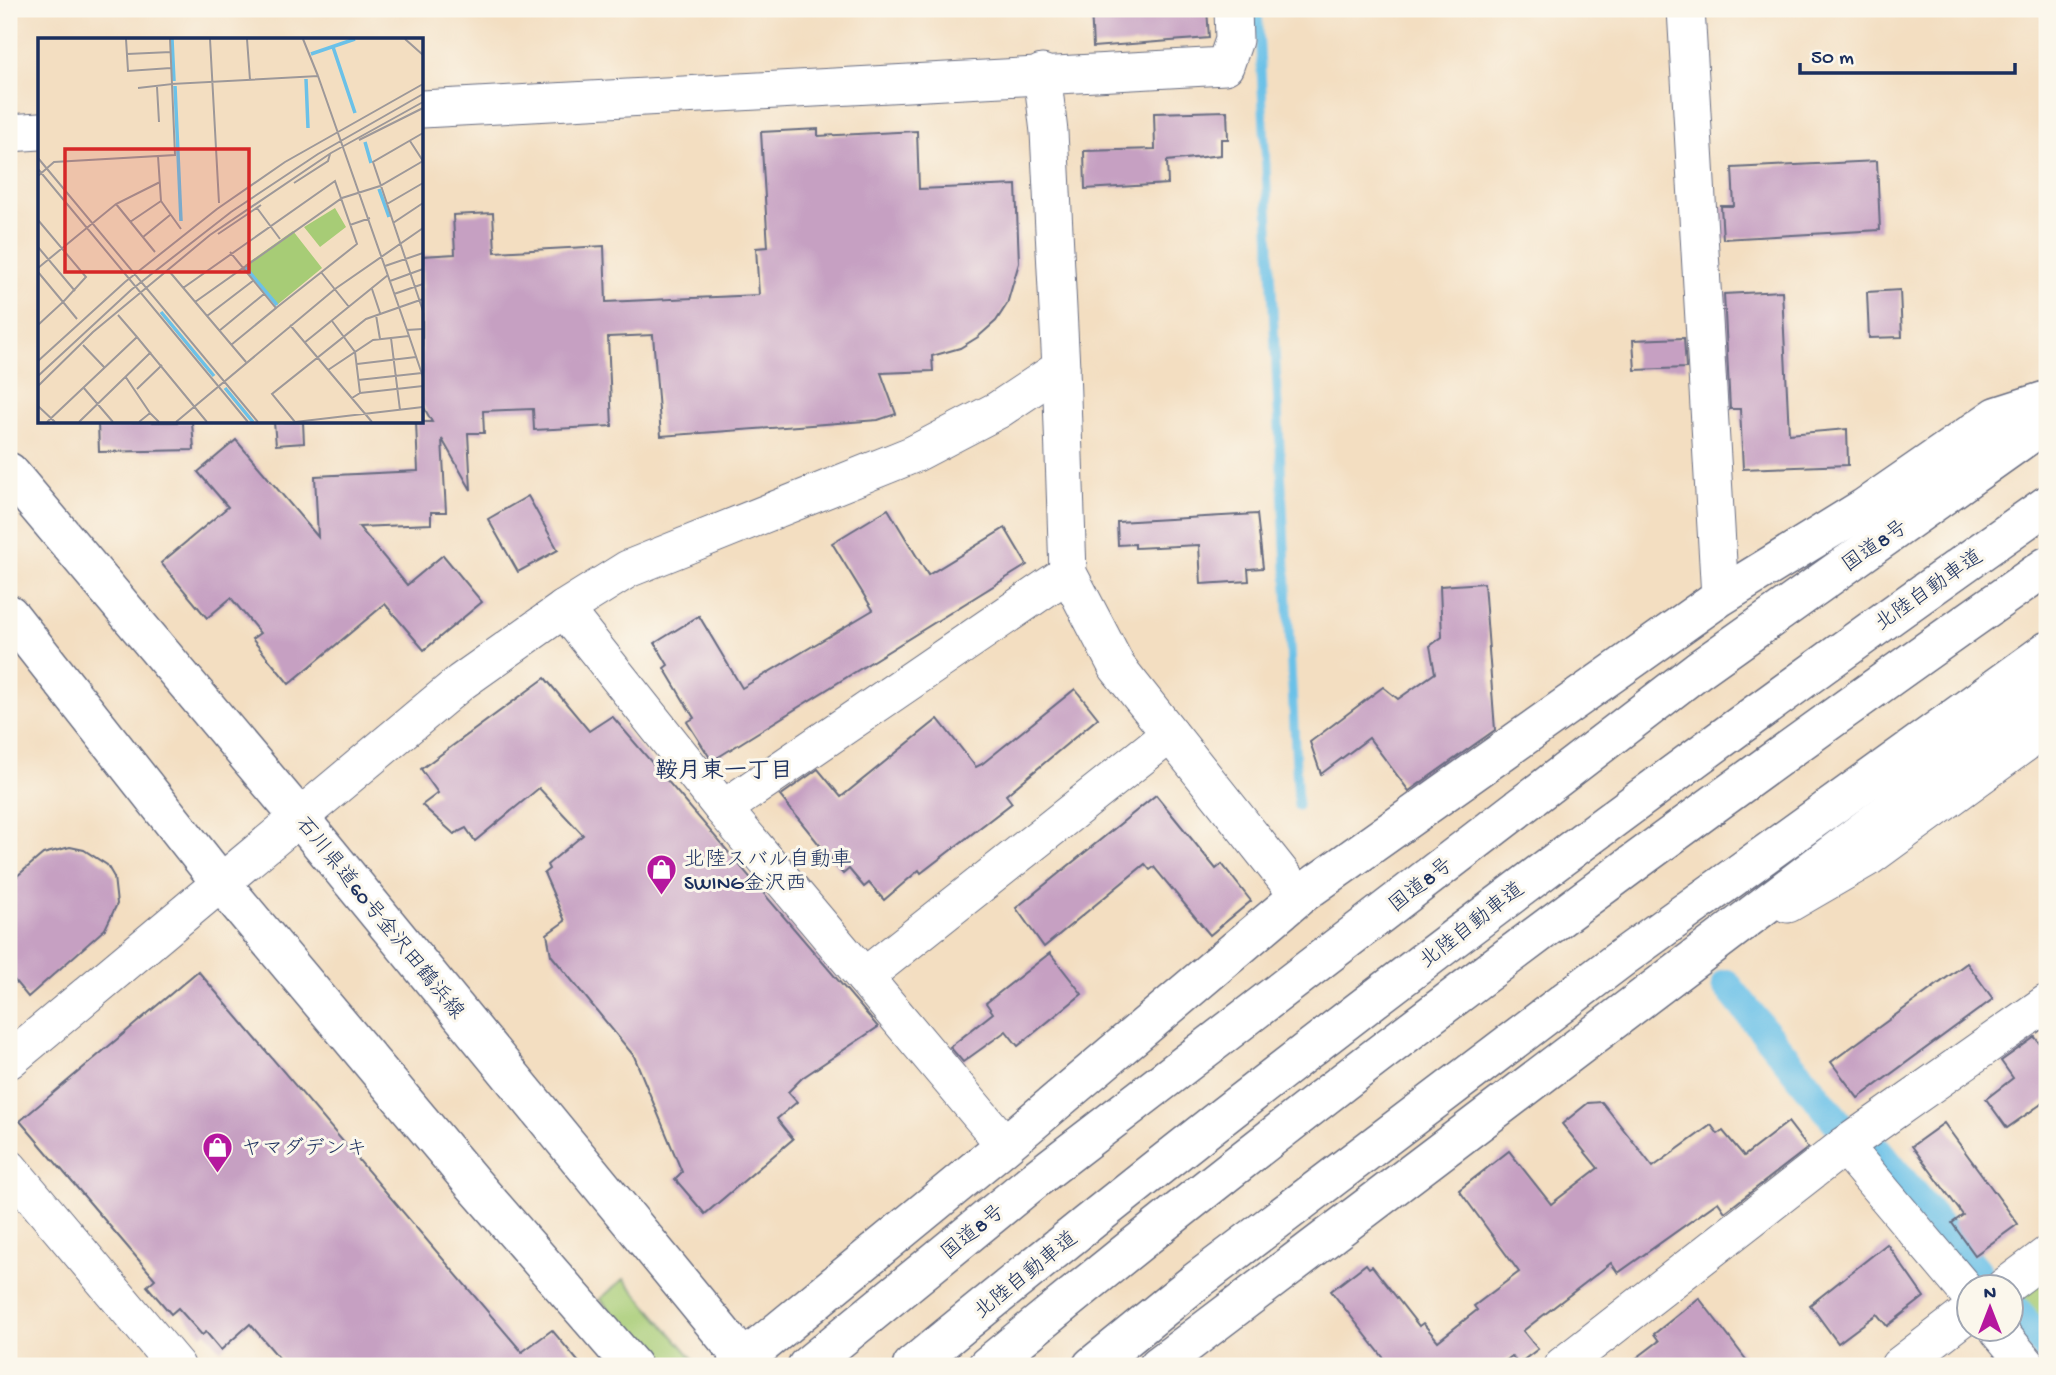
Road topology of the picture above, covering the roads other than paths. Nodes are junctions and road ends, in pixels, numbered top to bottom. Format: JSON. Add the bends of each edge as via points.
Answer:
{"nodes":[{"id":1,"x":1233,"y":9,"type":"edge"},
{"id":2,"x":1686,"y":9,"type":"edge"},
{"id":3,"x":1042,"y":74,"type":"junction"},
{"id":4,"x":424,"y":109,"type":"edge"},
{"id":5,"x":38,"y":131,"type":"edge"},
{"id":6,"x":9,"y":133,"type":"edge"},
{"id":7,"x":1061,"y":368,"type":"junction"},
{"id":8,"x":2047,"y":400,"type":"edge"},
{"id":9,"x":2047,"y":422,"type":"edge"},
{"id":10,"x":9,"y":472,"type":"edge"},
{"id":11,"x":2047,"y":505,"type":"edge"},
{"id":12,"x":2047,"y":566,"type":"edge"},
{"id":13,"x":1068,"y":573,"type":"junction"},
{"id":14,"x":1720,"y":597,"type":"junction"},
{"id":15,"x":564,"y":609,"type":"junction"},
{"id":16,"x":9,"y":614,"type":"edge"},
{"id":17,"x":2047,"y":651,"type":"edge"},
{"id":18,"x":2047,"y":691,"type":"edge"},
{"id":19,"x":2047,"y":727,"type":"edge"},
{"id":20,"x":1170,"y":734,"type":"junction"},
{"id":21,"x":723,"y":809,"type":"junction"},
{"id":22,"x":299,"y":817,"type":"junction"},
{"id":23,"x":221,"y":883,"type":"junction"},
{"id":24,"x":1299,"y":896,"type":"junction"},
{"id":25,"x":1708,"y":950,"type":"junction"},
{"id":26,"x":864,"y":977,"type":"junction"},
{"id":27,"x":2047,"y":1003,"type":"edge"},
{"id":28,"x":9,"y":1060,"type":"edge"},
{"id":29,"x":1005,"y":1145,"type":"junction"},
{"id":30,"x":1844,"y":1146,"type":"junction"},
{"id":31,"x":9,"y":1168,"type":"edge"},
{"id":32,"x":2047,"y":1255,"type":"edge"},
{"id":33,"x":2021,"y":1274,"type":"edge"},
{"id":34,"x":1954,"y":1275,"type":"edge"},
{"id":35,"x":1954,"y":1324,"type":"edge"},
{"id":36,"x":2010,"y":1344,"type":"edge"},
{"id":37,"x":743,"y":1364,"type":"edge"},
{"id":38,"x":176,"y":1366,"type":"edge"},
{"id":39,"x":632,"y":1366,"type":"edge"},
{"id":40,"x":807,"y":1366,"type":"edge"},
{"id":41,"x":912,"y":1366,"type":"edge"},
{"id":42,"x":986,"y":1366,"type":"edge"},
{"id":43,"x":1091,"y":1366,"type":"edge"},
{"id":44,"x":1159,"y":1366,"type":"edge"},
{"id":45,"x":1562,"y":1366,"type":"edge"},
{"id":46,"x":1899,"y":1366,"type":"edge"},
{"id":47,"x":2028,"y":1366,"type":"edge"}],
"edges":[{"from":1,"to":3,"type":"street","via":[[1234,40],[1225,66]]},
{"from":2,"to":14,"type":"street"},
{"from":3,"to":4,"type":"street"},
{"from":3,"to":7,"type":"street"},
{"from":5,"to":6,"type":"street"},
{"from":7,"to":13,"type":"street"},
{"from":7,"to":15,"type":"street","via":[[998,410],[914,454],[628,569]]},
{"from":8,"to":14,"type":"main road","via":[[1997,416],[1864,508]]},
{"from":9,"to":40,"type":"main road","name":"国道8号","via":[[1698,670],[1037,1178]]},
{"from":10,"to":22,"type":"main road","name":"石川県道60号金沢田鶴浜線"},
{"from":11,"to":41,"type":"main road","name":"北陸自動車道","via":[[1557,857],[1253,1091]]},
{"from":12,"to":42,"type":"main road","via":[[1574,907],[1291,1123]]},
{"from":13,"to":20,"type":"street","via":[[1117,667]]},
{"from":13,"to":21,"type":"street"},
{"from":14,"to":24,"type":"main road"},
{"from":15,"to":21,"type":"street"},
{"from":15,"to":22,"type":"street","via":[[461,682]]},
{"from":16,"to":23,"type":"main road"},
{"from":17,"to":43,"type":"main road","via":[[1612,965]]},
{"from":18,"to":25,"type":"main road"},
{"from":19,"to":25,"type":"street","via":[[1869,857]]},
{"from":20,"to":24,"type":"street"},
{"from":20,"to":26,"type":"street"},
{"from":21,"to":26,"type":"street"},
{"from":22,"to":23,"type":"street"},
{"from":22,"to":37,"type":"main road","name":"石川県道60号金沢田鶴浜線"},
{"from":23,"to":28,"type":"street"},
{"from":23,"to":39,"type":"main road"},
{"from":24,"to":29,"type":"main road"},
{"from":25,"to":44,"type":"main road"},
{"from":26,"to":29,"type":"street"},
{"from":27,"to":30,"type":"street"},
{"from":29,"to":37,"type":"main road","via":[[783,1325]]},
{"from":30,"to":34,"type":"street"},
{"from":30,"to":45,"type":"street"},
{"from":31,"to":38,"type":"street"},
{"from":32,"to":33,"type":"street"},
{"from":35,"to":46,"type":"street"},
{"from":36,"to":47,"type":"street"}]}
